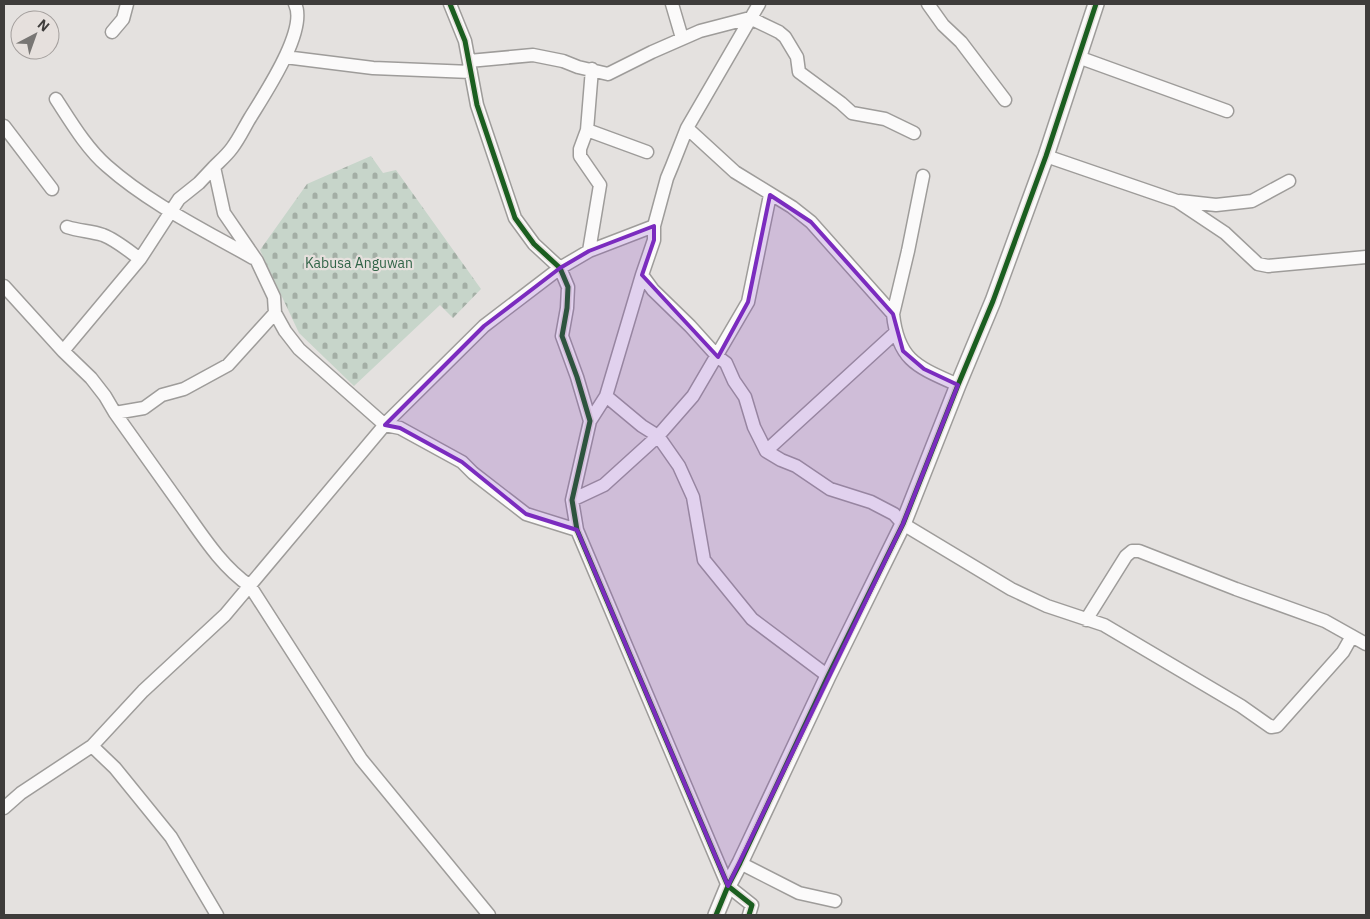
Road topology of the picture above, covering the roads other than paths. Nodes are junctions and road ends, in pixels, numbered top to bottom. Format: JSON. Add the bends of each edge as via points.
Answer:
{"nodes":[{"id":1,"x":127,"y":4,"type":"edge"},
{"id":2,"x":295,"y":4,"type":"edge"},
{"id":3,"x":450,"y":4,"type":"edge"},
{"id":4,"x":672,"y":4,"type":"edge"},
{"id":5,"x":758,"y":4,"type":"edge"},
{"id":6,"x":928,"y":4,"type":"edge"},
{"id":7,"x":1096,"y":4,"type":"edge"},
{"id":8,"x":750,"y":18,"type":"junction"},
{"id":9,"x":112,"y":32,"type":"dead end"},
{"id":10,"x":682,"y":38,"type":"junction"},
{"id":11,"x":285,"y":57,"type":"junction"},
{"id":12,"x":1078,"y":57,"type":"junction"},
{"id":13,"x":470,"y":66,"type":"junction"},
{"id":14,"x":592,"y":69,"type":"junction"},
{"id":15,"x":56,"y":99,"type":"dead end"},
{"id":16,"x":1004,"y":100,"type":"dead end"},
{"id":17,"x":1227,"y":111,"type":"dead end"},
{"id":18,"x":4,"y":126,"type":"edge"},
{"id":19,"x":687,"y":128,"type":"junction"},
{"id":20,"x":587,"y":130,"type":"junction"},
{"id":21,"x":914,"y":133,"type":"dead end"},
{"id":22,"x":647,"y":152,"type":"dead end"},
{"id":23,"x":1046,"y":156,"type":"junction"},
{"id":24,"x":214,"y":167,"type":"junction"},
{"id":25,"x":923,"y":176,"type":"dead end"},
{"id":26,"x":1290,"y":182,"type":"dead end"},
{"id":27,"x":52,"y":189,"type":"dead end"},
{"id":28,"x":770,"y":195,"type":"junction"},
{"id":29,"x":1178,"y":201,"type":"junction"},
{"id":30,"x":170,"y":211,"type":"junction"},
{"id":31,"x":654,"y":226,"type":"junction"},
{"id":32,"x":67,"y":227,"type":"dead end"},
{"id":33,"x":589,"y":250,"type":"junction"},
{"id":34,"x":1366,"y":257,"type":"edge"},
{"id":35,"x":140,"y":259,"type":"junction"},
{"id":36,"x":257,"y":261,"type":"junction"},
{"id":37,"x":560,"y":268,"type":"junction"},
{"id":38,"x":642,"y":274,"type":"junction"},
{"id":39,"x":4,"y":286,"type":"edge"},
{"id":40,"x":275,"y":313,"type":"junction"},
{"id":41,"x":893,"y":314,"type":"junction"},
{"id":42,"x":895,"y":333,"type":"junction"},
{"id":43,"x":62,"y":351,"type":"junction"},
{"id":44,"x":718,"y":357,"type":"junction"},
{"id":45,"x":958,"y":384,"type":"junction"},
{"id":46,"x":606,"y":396,"type":"junction"},
{"id":47,"x":115,"y":413,"type":"junction"},
{"id":48,"x":590,"y":421,"type":"junction"},
{"id":49,"x":385,"y":425,"type":"junction"},
{"id":50,"x":658,"y":436,"type":"junction"},
{"id":51,"x":766,"y":451,"type":"junction"},
{"id":52,"x":572,"y":500,"type":"junction"},
{"id":53,"x":903,"y":524,"type":"junction"},
{"id":54,"x":577,"y":530,"type":"junction"},
{"id":55,"x":250,"y":586,"type":"junction"},
{"id":56,"x":1086,"y":620,"type":"junction"},
{"id":57,"x":1352,"y":636,"type":"junction"},
{"id":58,"x":1366,"y":644,"type":"edge"},
{"id":59,"x":828,"y":676,"type":"junction"},
{"id":60,"x":92,"y":746,"type":"junction"},
{"id":61,"x":4,"y":808,"type":"edge"},
{"id":62,"x":740,"y":863,"type":"junction"},
{"id":63,"x":728,"y":886,"type":"junction"},
{"id":64,"x":835,"y":900,"type":"dead end"},
{"id":65,"x":217,"y":915,"type":"edge"},
{"id":66,"x":489,"y":915,"type":"edge"},
{"id":67,"x":716,"y":915,"type":"edge"},
{"id":68,"x":749,"y":915,"type":"edge"}],
"edges":[{"from":1,"to":9,"type":"street","via":[[123,19]]},
{"from":2,"to":11,"type":"street","via":[[298,19]]},
{"from":3,"to":13,"type":"street","via":[[466,41]]},
{"from":4,"to":10,"type":"street"},
{"from":5,"to":8,"type":"street"},
{"from":6,"to":16,"type":"street"},
{"from":7,"to":12,"type":"street"},
{"from":8,"to":10,"type":"street","via":[[700,30]]},
{"from":8,"to":19,"type":"street"},
{"from":8,"to":21,"type":"street","via":[[785,37],[797,57],[799,72],[852,113],[885,119]]},
{"from":10,"to":14,"type":"street","via":[[608,74]]},
{"from":11,"to":13,"type":"street","via":[[373,68]]},
{"from":11,"to":24,"type":"street","via":[[232,149]]},
{"from":12,"to":17,"type":"street"},
{"from":12,"to":23,"type":"street"},
{"from":13,"to":14,"type":"street","via":[[533,55]]},
{"from":13,"to":37,"type":"street","via":[[477,105],[515,218],[534,244]]},
{"from":14,"to":20,"type":"street"},
{"from":15,"to":30,"type":"street","via":[[77,131],[106,165]]},
{"from":18,"to":27,"type":"street"},
{"from":19,"to":28,"type":"street","via":[[735,172]]},
{"from":19,"to":31,"type":"street","via":[[667,178]]},
{"from":20,"to":22,"type":"street"},
{"from":20,"to":33,"type":"street","via":[[580,156],[600,185]]},
{"from":23,"to":29,"type":"street"},
{"from":23,"to":45,"type":"street","via":[[993,301]]},
{"from":24,"to":30,"type":"street"},
{"from":24,"to":36,"type":"street","via":[[224,213]]},
{"from":25,"to":41,"type":"street"},
{"from":26,"to":29,"type":"street","via":[[1252,201],[1216,205]]},
{"from":28,"to":41,"type":"street","via":[[811,222]]},
{"from":28,"to":44,"type":"street","via":[[748,302]]},
{"from":29,"to":34,"type":"street","via":[[1225,233],[1258,264],[1268,266]]},
{"from":30,"to":35,"type":"street"},
{"from":30,"to":36,"type":"street"},
{"from":31,"to":33,"type":"street"},
{"from":31,"to":38,"type":"street","via":[[654,240]]},
{"from":32,"to":35,"type":"street","via":[[104,236]]},
{"from":33,"to":37,"type":"street"},
{"from":35,"to":43,"type":"street"},
{"from":36,"to":40,"type":"street","via":[[274,297]]},
{"from":37,"to":48,"type":"street","via":[[568,288],[562,336]]},
{"from":37,"to":49,"type":"street","via":[[484,326]]},
{"from":38,"to":44,"type":"street","via":[[653,290]]},
{"from":38,"to":46,"type":"street"},
{"from":39,"to":43,"type":"street"},
{"from":40,"to":47,"type":"street","via":[[228,364],[184,389],[162,395],[144,408]]},
{"from":40,"to":49,"type":"street","via":[[298,348]]},
{"from":41,"to":42,"type":"street"},
{"from":42,"to":45,"type":"street","via":[[903,351],[924,369]]},
{"from":42,"to":51,"type":"street"},
{"from":43,"to":47,"type":"street","via":[[90,378]]},
{"from":44,"to":50,"type":"street","via":[[693,396]]},
{"from":44,"to":51,"type":"street","via":[[726,363],[745,397]]},
{"from":45,"to":53,"type":"street"},
{"from":46,"to":48,"type":"street"},
{"from":46,"to":50,"type":"street"},
{"from":47,"to":55,"type":"street","via":[[207,542],[226,566]]},
{"from":48,"to":52,"type":"street"},
{"from":49,"to":54,"type":"street","via":[[400,428],[462,462],[526,514]]},
{"from":49,"to":55,"type":"street"},
{"from":50,"to":52,"type":"street","via":[[604,485]]},
{"from":50,"to":59,"type":"street","via":[[680,466],[693,497],[704,560],[752,619]]},
{"from":51,"to":53,"type":"street","via":[[830,489],[871,502],[894,514]]},
{"from":52,"to":54,"type":"street"},
{"from":53,"to":56,"type":"street","via":[[1011,589]]},
{"from":53,"to":59,"type":"street"},
{"from":54,"to":63,"type":"street"},
{"from":55,"to":60,"type":"street","via":[[225,615],[143,691]]},
{"from":55,"to":66,"type":"street","via":[[361,759]]},
{"from":56,"to":57,"type":"street","via":[[1126,556],[1132,551],[1139,551],[1325,621]]},
{"from":56,"to":57,"type":"street","via":[[1104,625],[1271,727],[1277,726],[1343,652]]},
{"from":57,"to":58,"type":"street"},
{"from":59,"to":62,"type":"street"},
{"from":60,"to":61,"type":"street"},
{"from":60,"to":65,"type":"street","via":[[171,838]]},
{"from":62,"to":63,"type":"street"},
{"from":62,"to":64,"type":"street","via":[[799,893]]},
{"from":63,"to":67,"type":"street"},
{"from":63,"to":68,"type":"street","via":[[752,905]]}]}
